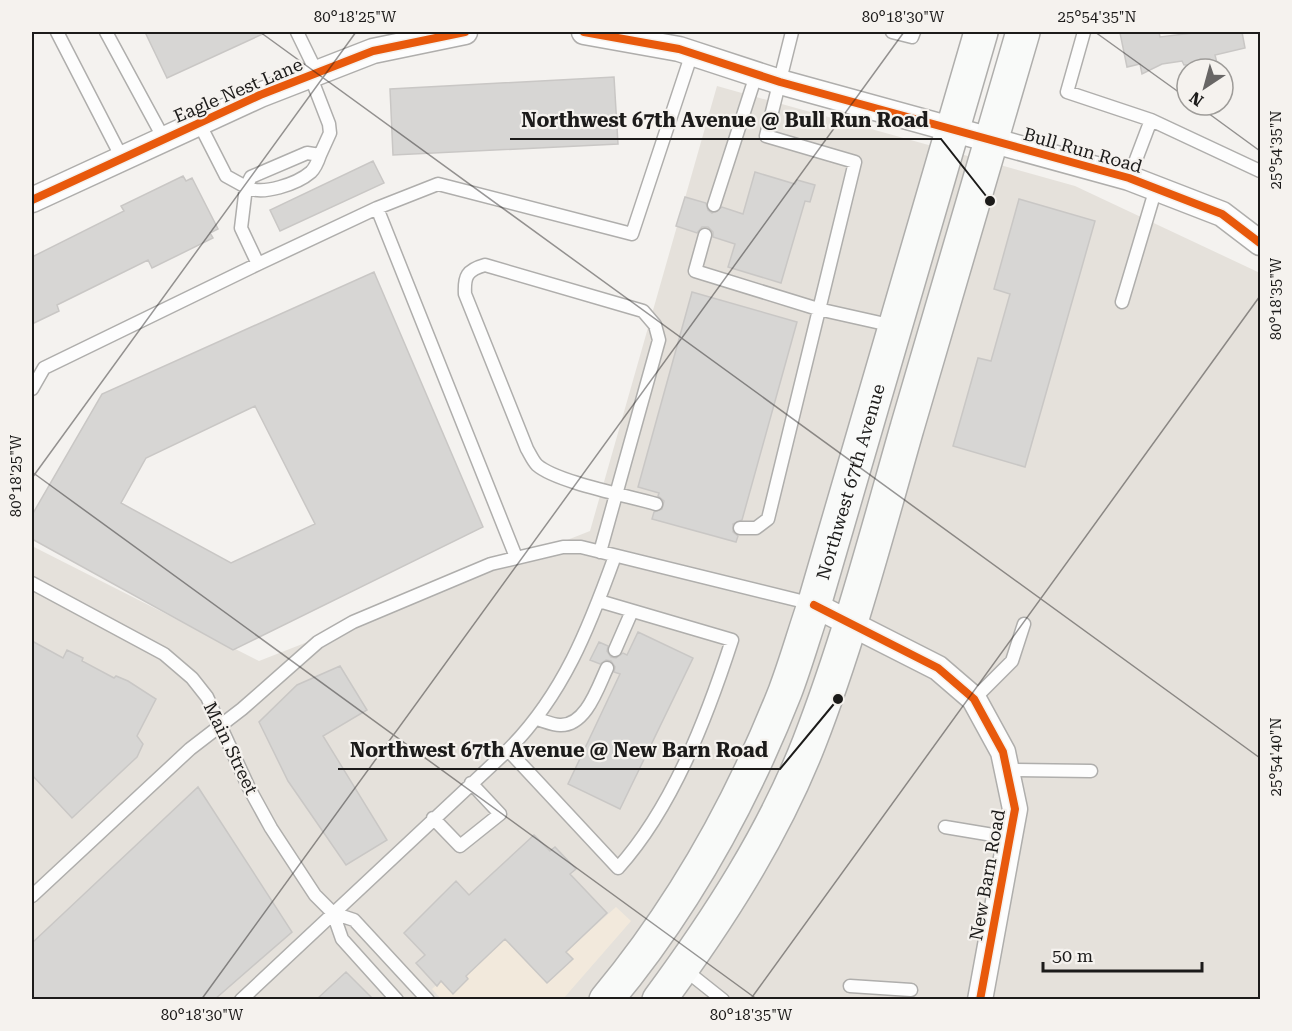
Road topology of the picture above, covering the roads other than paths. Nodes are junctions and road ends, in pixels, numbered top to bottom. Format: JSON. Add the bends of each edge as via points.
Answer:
{"nodes":[{"id":1,"x":57,"y":32,"type":"edge"},
{"id":2,"x":106,"y":32,"type":"edge"},
{"id":3,"x":297,"y":32,"type":"edge"},
{"id":4,"x":465,"y":32,"type":"edge"},
{"id":5,"x":584,"y":32,"type":"edge"},
{"id":6,"x":792,"y":32,"type":"edge"},
{"id":7,"x":892,"y":32,"type":"edge"},
{"id":8,"x":914,"y":32,"type":"edge"},
{"id":9,"x":981,"y":32,"type":"edge"},
{"id":10,"x":1023,"y":32,"type":"edge"},
{"id":11,"x":1084,"y":32,"type":"edge"},
{"id":12,"x":610,"y":34,"type":"edge"},
{"id":13,"x":692,"y":53,"type":"junction"},
{"id":14,"x":313,"y":74,"type":"junction"},
{"id":15,"x":756,"y":75,"type":"junction"},
{"id":16,"x":780,"y":82,"type":"junction"},
{"id":17,"x":1152,"y":120,"type":"junction"},
{"id":18,"x":199,"y":123,"type":"junction"},
{"id":19,"x":952,"y":128,"type":"junction"},
{"id":20,"x":164,"y":139,"type":"junction"},
{"id":21,"x":991,"y":140,"type":"junction"},
{"id":22,"x":320,"y":155,"type":"junction"},
{"id":23,"x":122,"y":158,"type":"junction"},
{"id":24,"x":1260,"y":171,"type":"edge"},
{"id":25,"x":1129,"y":177,"type":"junction"},
{"id":26,"x":246,"y":187,"type":"junction"},
{"id":27,"x":1156,"y":188,"type":"junction"},
{"id":28,"x":32,"y":200,"type":"edge"},
{"id":29,"x":714,"y":205,"type":"dead end"},
{"id":30,"x":377,"y":208,"type":"junction"},
{"id":31,"x":705,"y":235,"type":"dead end"},
{"id":32,"x":1260,"y":243,"type":"edge"},
{"id":33,"x":258,"y":264,"type":"junction"},
{"id":34,"x":1122,"y":302,"type":"dead end"},
{"id":35,"x":819,"y":309,"type":"junction"},
{"id":36,"x":895,"y":326,"type":"junction"},
{"id":37,"x":32,"y":389,"type":"edge"},
{"id":38,"x":617,"y":493,"type":"junction"},
{"id":39,"x":656,"y":504,"type":"dead end"},
{"id":40,"x":740,"y":528,"type":"dead end"},
{"id":41,"x":600,"y":552,"type":"junction"},
{"id":42,"x":615,"y":556,"type":"junction"},
{"id":43,"x":516,"y":557,"type":"junction"},
{"id":44,"x":32,"y":583,"type":"edge"},
{"id":45,"x":598,"y":601,"type":"junction"},
{"id":46,"x":814,"y":605,"type":"junction"},
{"id":47,"x":632,"y":611,"type":"junction"},
{"id":48,"x":851,"y":623,"type":"junction"},
{"id":49,"x":1024,"y":624,"type":"dead end"},
{"id":50,"x":615,"y":650,"type":"dead end"},
{"id":51,"x":607,"y":668,"type":"dead end"},
{"id":52,"x":974,"y":699,"type":"junction"},
{"id":53,"x":537,"y":719,"type":"junction"},
{"id":54,"x":220,"y":726,"type":"junction"},
{"id":55,"x":508,"y":750,"type":"junction"},
{"id":56,"x":1008,"y":770,"type":"junction"},
{"id":57,"x":1091,"y":771,"type":"dead end"},
{"id":58,"x":471,"y":783,"type":"junction"},
{"id":59,"x":434,"y":818,"type":"junction"},
{"id":60,"x":945,"y":827,"type":"dead end"},
{"id":61,"x":1011,"y":838,"type":"junction"},
{"id":62,"x":32,"y":896,"type":"edge"},
{"id":63,"x":333,"y":913,"type":"junction"},
{"id":64,"x":682,"y":968,"type":"junction"},
{"id":65,"x":850,"y":986,"type":"dead end"},
{"id":66,"x":911,"y":990,"type":"dead end"},
{"id":67,"x":241,"y":999,"type":"edge"},
{"id":68,"x":397,"y":999,"type":"edge"},
{"id":69,"x":428,"y":999,"type":"edge"},
{"id":70,"x":606,"y":999,"type":"edge"},
{"id":71,"x":659,"y":999,"type":"edge"},
{"id":72,"x":723,"y":999,"type":"edge"},
{"id":73,"x":980,"y":999,"type":"edge"}],
"edges":[{"from":1,"to":23,"type":"lane"},
{"from":2,"to":20,"type":"lane"},
{"from":3,"to":14,"type":"lane"},
{"from":4,"to":14,"type":"street","name":"Eagle Nest Lane","via":[[373,51]]},
{"from":5,"to":12,"type":"street"},
{"from":6,"to":16,"type":"lane"},
{"from":7,"to":8,"type":"lane","via":[[912,37]]},
{"from":9,"to":19,"type":"main road","name":"Northwest 67th Avenue"},
{"from":10,"to":21,"type":"main road"},
{"from":11,"to":17,"type":"lane","via":[[1067,92]]},
{"from":12,"to":13,"type":"street"},
{"from":13,"to":15,"type":"street"},
{"from":13,"to":30,"type":"lane","via":[[632,234],[438,184]]},
{"from":14,"to":18,"type":"street","name":"Eagle Nest Lane"},
{"from":14,"to":22,"type":"lane","via":[[330,133]]},
{"from":15,"to":16,"type":"street"},
{"from":15,"to":29,"type":"lane"},
{"from":16,"to":19,"type":"street"},
{"from":16,"to":35,"type":"lane","via":[[766,136],[855,162]]},
{"from":17,"to":24,"type":"lane"},
{"from":17,"to":25,"type":"lane"},
{"from":18,"to":20,"type":"street","name":"Eagle Nest Lane"},
{"from":18,"to":26,"type":"lane","via":[[226,176]]},
{"from":19,"to":21,"type":"street"},
{"from":19,"to":36,"type":"main road","name":"Northwest 67th Avenue"},
{"from":20,"to":23,"type":"street","name":"Eagle Nest Lane"},
{"from":21,"to":25,"type":"street","name":"Bull Run Road"},
{"from":21,"to":48,"type":"main road"},
{"from":22,"to":26,"type":"lane","via":[[307,153],[251,177]]},
{"from":22,"to":26,"type":"lane","via":[[316,166],[304,176],[267,192]]},
{"from":23,"to":28,"type":"street","name":"Eagle Nest Lane"},
{"from":25,"to":27,"type":"street","name":"Bull Run Road"},
{"from":26,"to":33,"type":"lane","via":[[241,228]]},
{"from":27,"to":32,"type":"street","name":"Bull Run Road","via":[[1222,214]]},
{"from":27,"to":34,"type":"lane"},
{"from":30,"to":33,"type":"lane"},
{"from":30,"to":43,"type":"lane"},
{"from":31,"to":35,"type":"lane","via":[[695,271]]},
{"from":33,"to":37,"type":"lane","via":[[44,368]]},
{"from":35,"to":36,"type":"lane"},
{"from":35,"to":40,"type":"lane","via":[[768,519],[756,528]]},
{"from":36,"to":46,"type":"main road","name":"Northwest 67th Avenue"},
{"from":38,"to":38,"type":"lane","via":[[659,340],[655,325],[644,311],[485,265],[471,269],[465,278],[465,294],[536,464],[550,474]]},
{"from":38,"to":39,"type":"lane"},
{"from":38,"to":41,"type":"lane"},
{"from":41,"to":42,"type":"lane"},
{"from":41,"to":43,"type":"lane","via":[[573,546]]},
{"from":42,"to":45,"type":"lane"},
{"from":42,"to":46,"type":"lane"},
{"from":43,"to":54,"type":"lane","via":[[347,625],[309,648]]},
{"from":44,"to":54,"type":"lane","name":"Main Street","via":[[174,661],[207,697]]},
{"from":45,"to":47,"type":"lane"},
{"from":45,"to":53,"type":"lane","via":[[575,658]]},
{"from":46,"to":48,"type":"street","name":"New Barn Road"},
{"from":46,"to":70,"type":"main road","name":"Northwest 67th Avenue","via":[[754,765],[719,834],[648,945]]},
{"from":47,"to":50,"type":"lane"},
{"from":47,"to":55,"type":"lane","via":[[732,640],[714,697],[657,814],[638,846],[618,868]]},
{"from":48,"to":52,"type":"street","name":"New Barn Road","via":[[927,661]]},
{"from":48,"to":64,"type":"main road","via":[[808,743],[777,811],[725,904]]},
{"from":49,"to":52,"type":"lane","via":[[1012,661]]},
{"from":51,"to":53,"type":"lane","via":[[588,706],[575,721],[558,725]]},
{"from":52,"to":56,"type":"street","name":"New Barn Road","via":[[995,733]]},
{"from":53,"to":55,"type":"lane"},
{"from":54,"to":62,"type":"lane","via":[[190,749]]},
{"from":54,"to":63,"type":"lane","name":"Main Street","via":[[272,828],[315,895]]},
{"from":55,"to":58,"type":"lane"},
{"from":56,"to":57,"type":"lane"},
{"from":56,"to":61,"type":"street","name":"New Barn Road","via":[[1015,809]]},
{"from":58,"to":59,"type":"lane"},
{"from":58,"to":59,"type":"lane","via":[[500,814],[460,846]]},
{"from":59,"to":63,"type":"lane"},
{"from":60,"to":61,"type":"lane"},
{"from":61,"to":73,"type":"street","name":"New Barn Road"},
{"from":63,"to":67,"type":"lane"},
{"from":63,"to":68,"type":"lane","name":"Main Street","via":[[342,939]]},
{"from":63,"to":69,"type":"lane","name":"Main Street","via":[[354,920]]},
{"from":64,"to":71,"type":"main road"},
{"from":64,"to":72,"type":"lane"},
{"from":65,"to":66,"type":"lane"}]}
